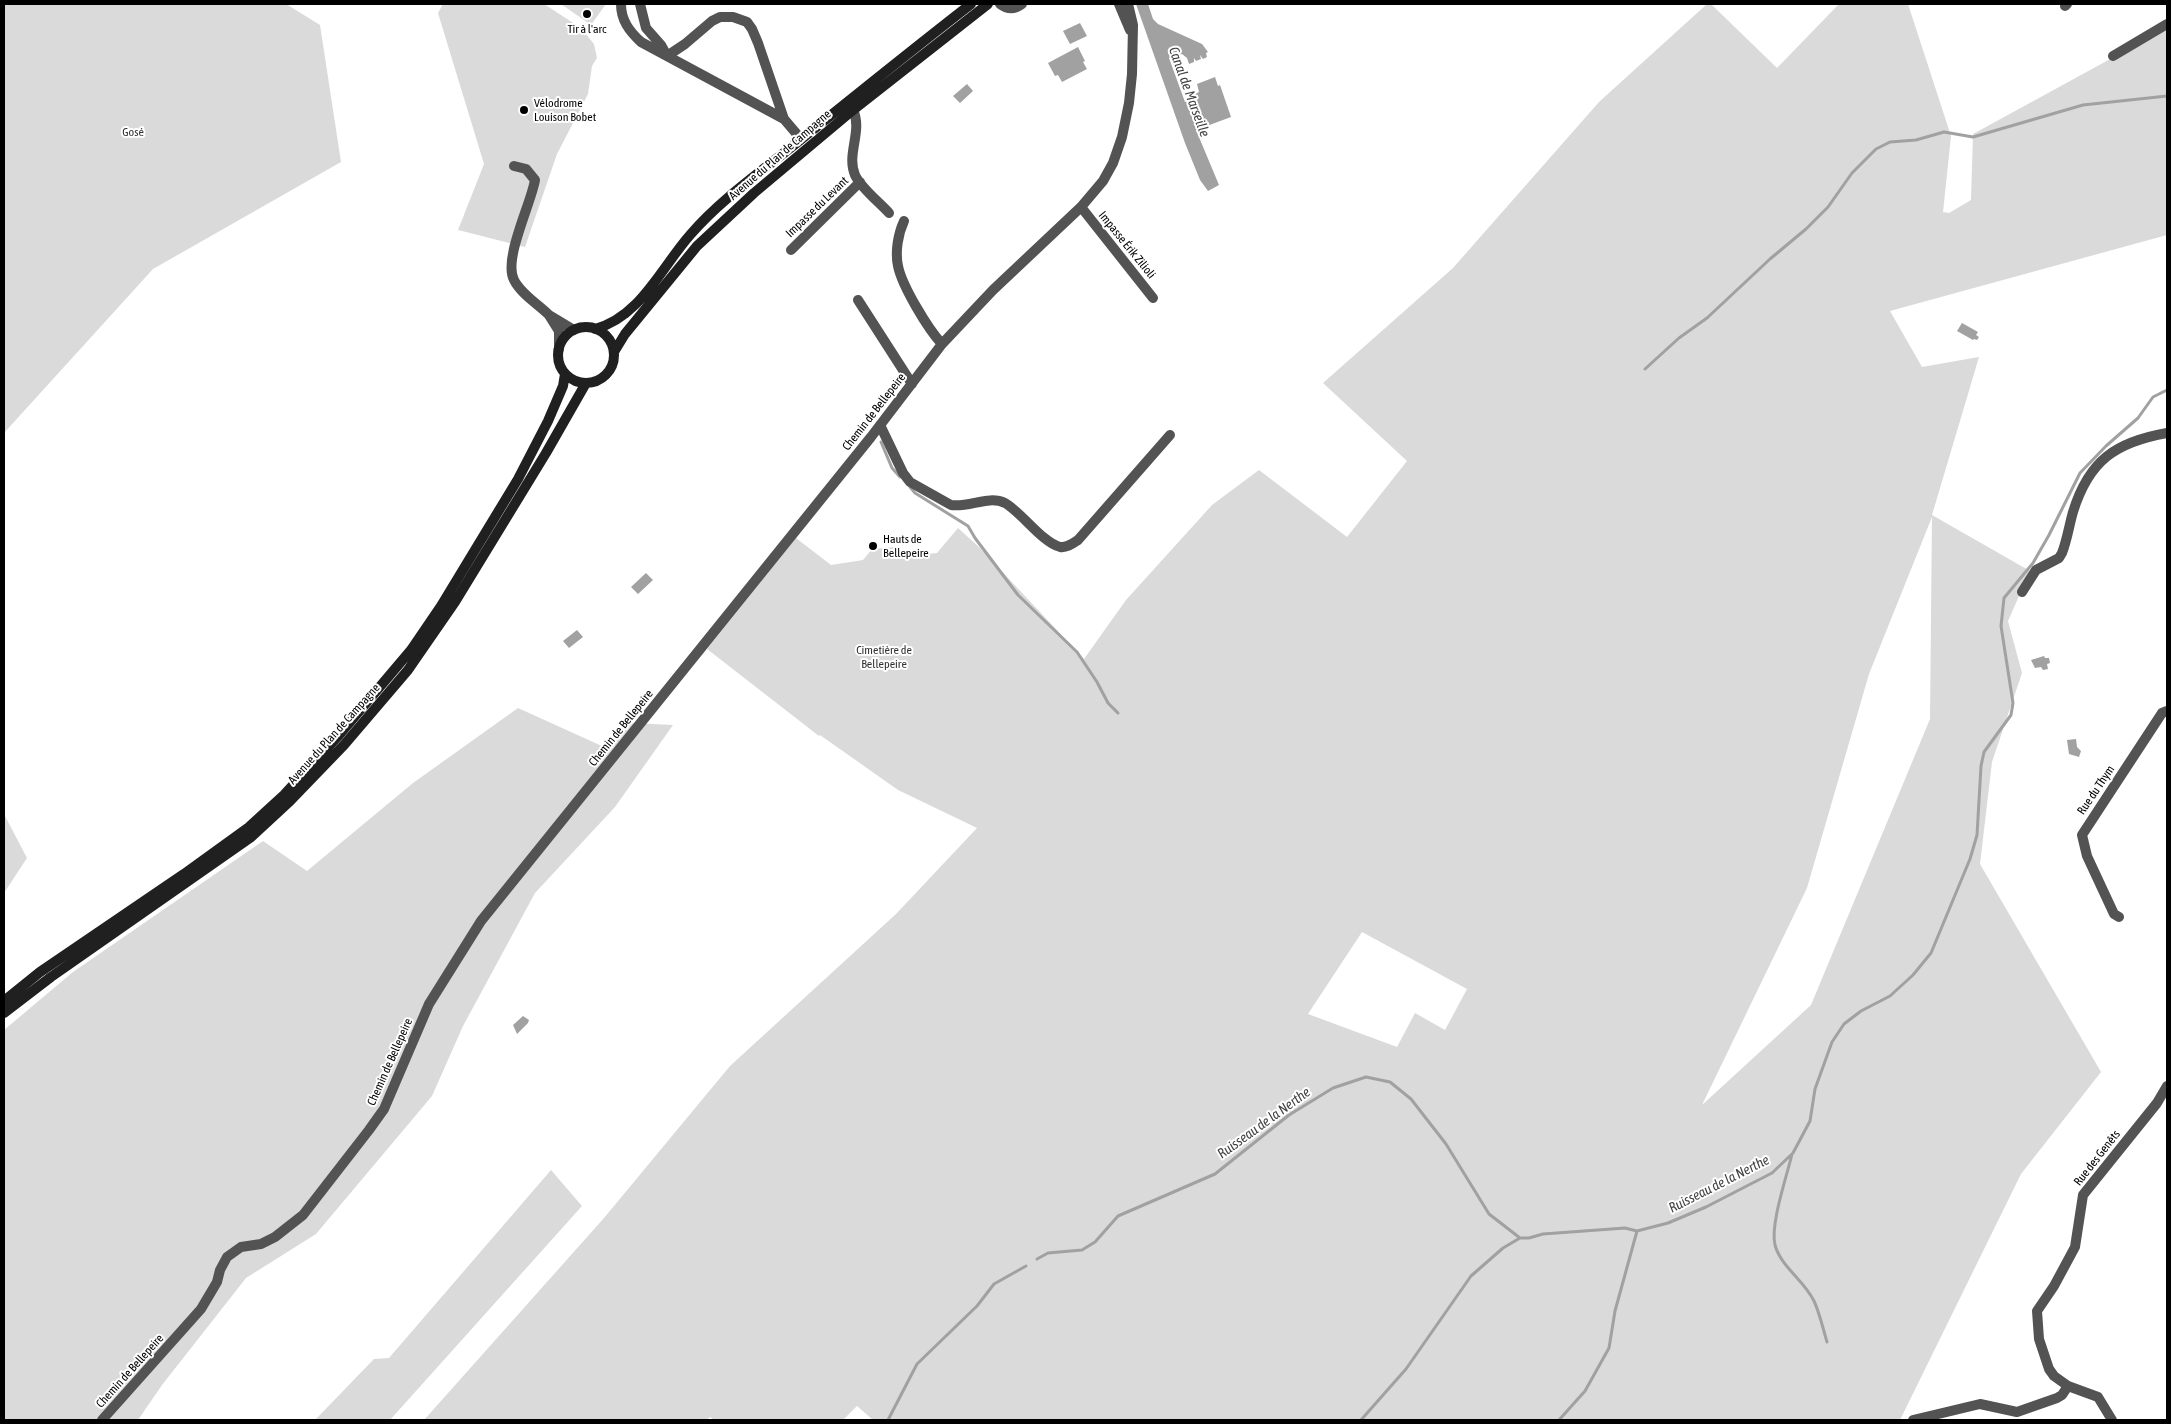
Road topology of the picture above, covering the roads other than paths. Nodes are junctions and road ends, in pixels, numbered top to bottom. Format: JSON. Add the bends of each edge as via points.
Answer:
{"nodes":[{"id":1,"x":621,"y":4,"type":"edge"},
{"id":2,"x":640,"y":4,"type":"edge"},
{"id":3,"x":971,"y":4,"type":"edge"},
{"id":4,"x":988,"y":4,"type":"edge"},
{"id":5,"x":1000,"y":4,"type":"edge"},
{"id":6,"x":1022,"y":4,"type":"edge"},
{"id":7,"x":1119,"y":4,"type":"edge"},
{"id":8,"x":1128,"y":4,"type":"edge"},
{"id":9,"x":2167,"y":24,"type":"edge"},
{"id":10,"x":1132,"y":36,"type":"junction"},
{"id":11,"x":667,"y":56,"type":"junction"},
{"id":12,"x":2113,"y":56,"type":"dead end"},
{"id":13,"x":853,"y":110,"type":"junction"},
{"id":14,"x":784,"y":119,"type":"junction"},
{"id":15,"x":801,"y":139,"type":"junction"},
{"id":16,"x":514,"y":166,"type":"dead end"},
{"id":17,"x":860,"y":182,"type":"junction"},
{"id":18,"x":1081,"y":207,"type":"junction"},
{"id":19,"x":889,"y":213,"type":"dead end"},
{"id":20,"x":904,"y":221,"type":"dead end"},
{"id":21,"x":791,"y":250,"type":"dead end"},
{"id":22,"x":1153,"y":298,"type":"dead end"},
{"id":23,"x":858,"y":300,"type":"dead end"},
{"id":24,"x":550,"y":315,"type":"junction"},
{"id":25,"x":595,"y":329,"type":"junction"},
{"id":26,"x":574,"y":330,"type":"junction"},
{"id":27,"x":942,"y":344,"type":"junction"},
{"id":28,"x":559,"y":349,"type":"junction"},
{"id":29,"x":614,"y":352,"type":"junction"},
{"id":30,"x":565,"y":374,"type":"junction"},
{"id":31,"x":586,"y":383,"type":"junction"},
{"id":32,"x":912,"y":384,"type":"junction"},
{"id":33,"x":880,"y":425,"type":"junction"},
{"id":34,"x":2167,"y":433,"type":"edge"},
{"id":35,"x":1170,"y":435,"type":"dead end"},
{"id":36,"x":2022,"y":592,"type":"dead end"},
{"id":37,"x":2167,"y":711,"type":"edge"},
{"id":38,"x":2119,"y":917,"type":"dead end"},
{"id":39,"x":4,"y":1001,"type":"edge"},
{"id":40,"x":4,"y":1013,"type":"edge"},
{"id":41,"x":2167,"y":1086,"type":"edge"},
{"id":42,"x":2068,"y":1386,"type":"junction"},
{"id":43,"x":102,"y":1420,"type":"edge"},
{"id":44,"x":1913,"y":1420,"type":"edge"},
{"id":45,"x":2112,"y":1420,"type":"edge"}],
"edges":[{"from":1,"to":11,"type":"street","via":[[631,33],[648,47]]},
{"from":2,"to":11,"type":"street","via":[[646,28]]},
{"from":3,"to":15,"type":"main road","name":"Avenue du Plan de Campagne"},
{"from":4,"to":13,"type":"main road","name":"Avenue du Plan de Campagne"},
{"from":5,"to":6,"type":"street","via":[[1008,9]]},
{"from":7,"to":10,"type":"street","name":"Chemin de Bellepeire"},
{"from":8,"to":10,"type":"street","name":"Chemin de Bellepeire"},
{"from":9,"to":12,"type":"street"},
{"from":10,"to":18,"type":"street","name":"Chemin de Bellepeire","via":[[1130,93],[1122,137],[1109,173]]},
{"from":11,"to":14,"type":"street"},
{"from":11,"to":14,"type":"street","via":[[720,17],[747,22],[758,43]]},
{"from":13,"to":17,"type":"street","via":[[857,125],[852,166]]},
{"from":13,"to":29,"type":"main road","name":"Avenue du Plan de Campagne","via":[[697,246]]},
{"from":14,"to":15,"type":"street"},
{"from":15,"to":25,"type":"main road","name":"Avenue du Plan de Campagne","via":[[740,188],[690,235],[623,316]]},
{"from":16,"to":24,"type":"street","via":[[526,169],[535,180],[513,248],[511,274],[523,292]]},
{"from":17,"to":19,"type":"street"},
{"from":17,"to":21,"type":"street","name":"Impasse du Levant"},
{"from":18,"to":22,"type":"street","name":"Impasse Érik Zilioli"},
{"from":18,"to":27,"type":"street","name":"Chemin de Bellepeire","via":[[993,290]]},
{"from":20,"to":27,"type":"street","via":[[897,257],[901,277]]},
{"from":23,"to":32,"type":"street"},
{"from":24,"to":26,"type":"street"},
{"from":24,"to":28,"type":"street","via":[[559,331]]},
{"from":25,"to":26,"type":"main road"},
{"from":25,"to":29,"type":"main road","via":[[608,337]]},
{"from":26,"to":28,"type":"main road"},
{"from":27,"to":32,"type":"street","name":"Chemin de Bellepeire"},
{"from":28,"to":30,"type":"main road","via":[[558,358]]},
{"from":29,"to":31,"type":"main road","via":[[614,362],[604,378]]},
{"from":30,"to":31,"type":"main road"},
{"from":30,"to":39,"type":"main road","name":"Avenue du Plan de Campagne","via":[[548,421],[522,471],[441,606],[411,650],[339,735],[284,795],[249,826],[40,972]]},
{"from":31,"to":40,"type":"main road","name":"Avenue du Plan de Campagne","via":[[455,602],[408,670],[344,745],[250,838]]},
{"from":32,"to":33,"type":"street","name":"Chemin de Bellepeire"},
{"from":33,"to":35,"type":"street","via":[[910,482],[952,505],[988,501],[1006,504],[1060,547],[1078,540]]},
{"from":33,"to":43,"type":"street","name":"Chemin de Bellepeire","via":[[481,921],[429,1004],[384,1109],[315,1200],[303,1215],[275,1237],[261,1244],[241,1247],[227,1257],[201,1309]]},
{"from":34,"to":36,"type":"street","via":[[2128,443],[2103,459],[2081,494],[2059,558],[2036,570]]},
{"from":37,"to":38,"type":"street","name":"Rue du Thym","via":[[2162,713],[2082,835],[2087,856],[2114,914]]},
{"from":41,"to":42,"type":"street","name":"Rue des Genêts","via":[[2083,1195],[2075,1247],[2037,1311],[2045,1362],[2054,1376]]},
{"from":42,"to":44,"type":"street","via":[[2062,1396],[2017,1412],[1980,1404]]},
{"from":42,"to":45,"type":"street","name":"Rue des Genêts","via":[[2098,1397]]}]}
